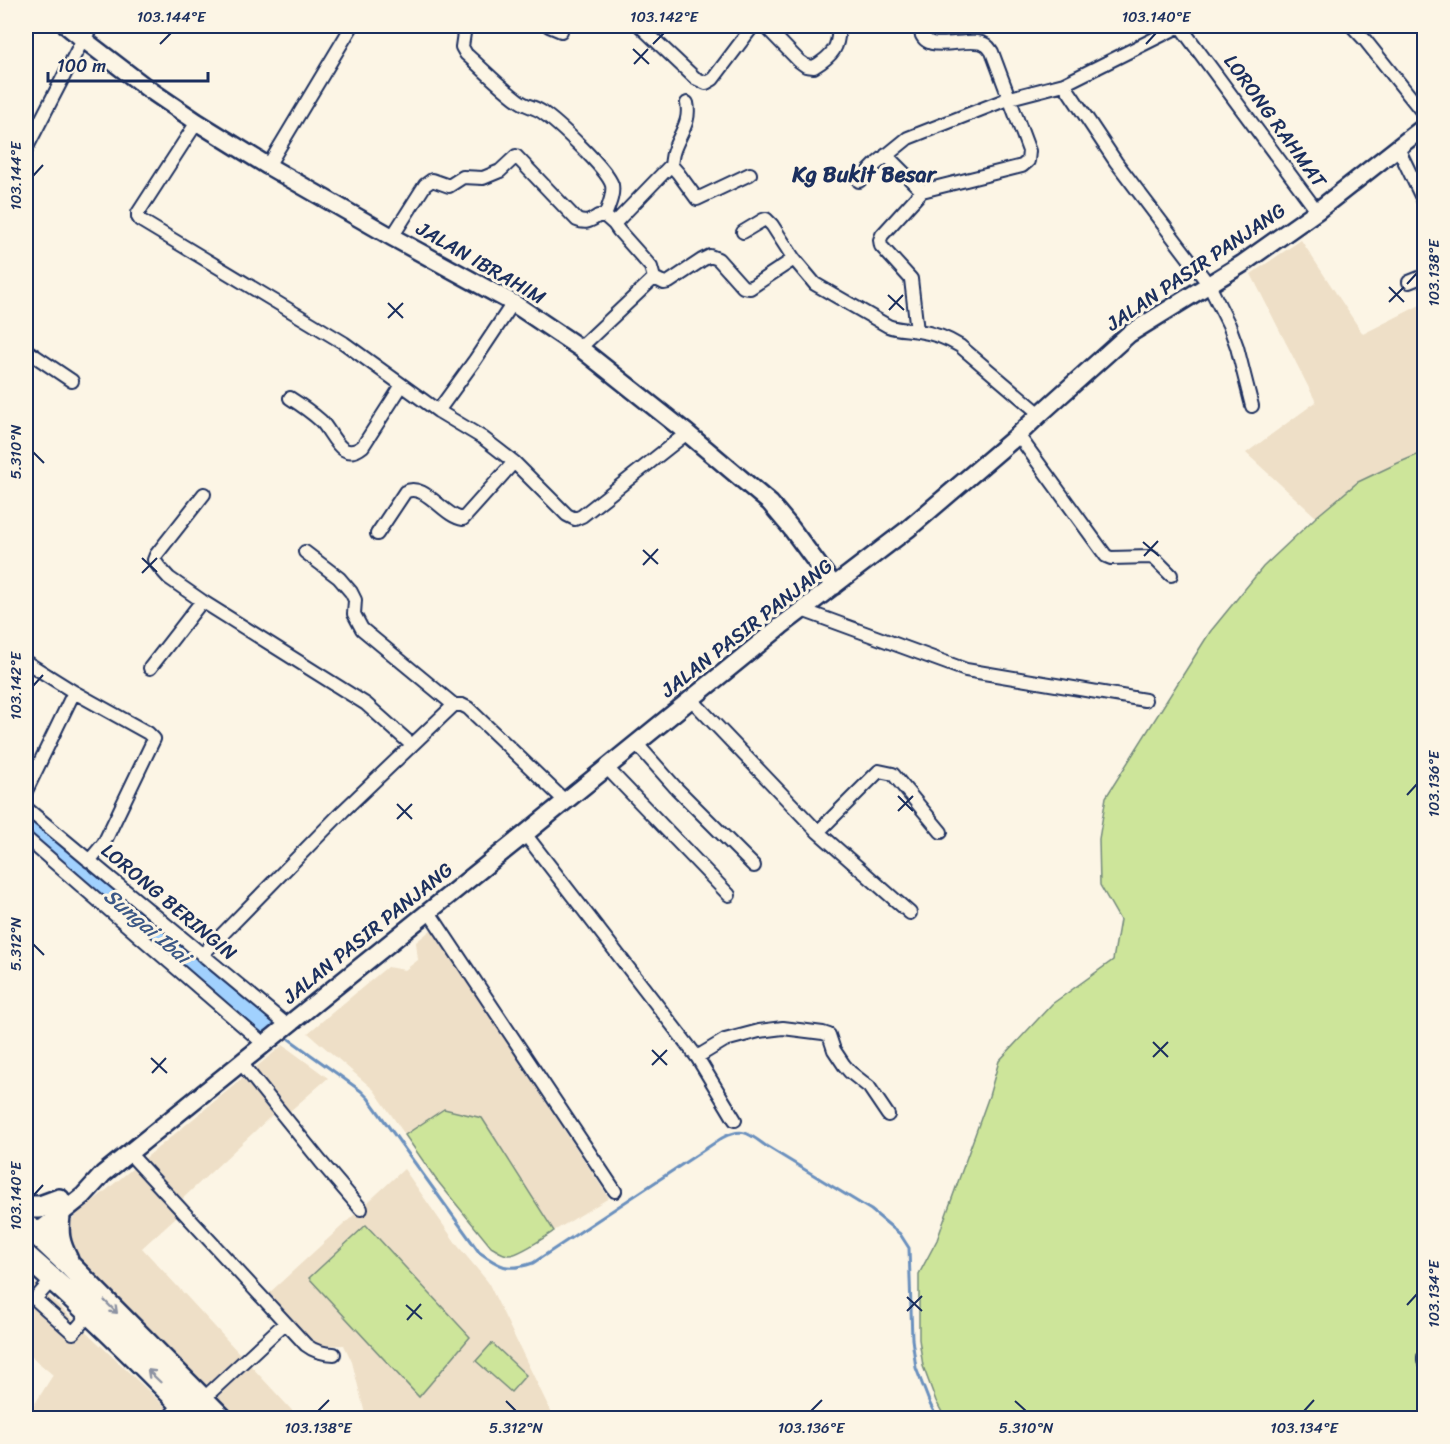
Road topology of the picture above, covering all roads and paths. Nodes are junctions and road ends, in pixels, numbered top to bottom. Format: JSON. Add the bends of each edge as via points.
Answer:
{"nodes":[{"id":1,"x":67,"y":26,"type":"edge"},
{"id":2,"x":352,"y":26,"type":"edge"},
{"id":3,"x":465,"y":26,"type":"edge"},
{"id":4,"x":549,"y":26,"type":"edge"},
{"id":5,"x":640,"y":26,"type":"edge"},
{"id":6,"x":756,"y":26,"type":"edge"},
{"id":7,"x":838,"y":26,"type":"edge"},
{"id":8,"x":920,"y":26,"type":"edge"},
{"id":9,"x":1180,"y":26,"type":"edge"},
{"id":10,"x":1352,"y":26,"type":"edge"},
{"id":11,"x":561,"y":31,"type":"dead end"},
{"id":12,"x":88,"y":32,"type":"edge"},
{"id":13,"x":1064,"y":84,"type":"junction"},
{"id":14,"x":1010,"y":98,"type":"junction"},
{"id":15,"x":687,"y":103,"type":"dead end"},
{"id":16,"x":1425,"y":114,"type":"edge"},
{"id":17,"x":197,"y":122,"type":"junction"},
{"id":18,"x":1425,"y":127,"type":"edge"},
{"id":19,"x":1398,"y":148,"type":"junction"},
{"id":20,"x":26,"y":149,"type":"edge"},
{"id":21,"x":886,"y":155,"type":"junction"},
{"id":22,"x":671,"y":165,"type":"junction"},
{"id":23,"x":268,"y":166,"type":"junction"},
{"id":24,"x":750,"y":174,"type":"dead end"},
{"id":25,"x":859,"y":181,"type":"dead end"},
{"id":26,"x":922,"y":191,"type":"junction"},
{"id":27,"x":1425,"y":202,"type":"edge"},
{"id":28,"x":1317,"y":211,"type":"junction"},
{"id":29,"x":610,"y":220,"type":"junction"},
{"id":30,"x":743,"y":232,"type":"dead end"},
{"id":31,"x":392,"y":237,"type":"junction"},
{"id":32,"x":794,"y":259,"type":"junction"},
{"id":33,"x":1425,"y":276,"type":"edge"},
{"id":34,"x":654,"y":278,"type":"junction"},
{"id":35,"x":1409,"y":282,"type":"dead end"},
{"id":36,"x":1209,"y":285,"type":"junction"},
{"id":37,"x":513,"y":303,"type":"junction"},
{"id":38,"x":917,"y":331,"type":"junction"},
{"id":39,"x":580,"y":348,"type":"junction"},
{"id":40,"x":26,"y":350,"type":"edge"},
{"id":41,"x":72,"y":381,"type":"dead end"},
{"id":42,"x":402,"y":385,"type":"junction"},
{"id":43,"x":290,"y":398,"type":"dead end"},
{"id":44,"x":1252,"y":406,"type":"dead end"},
{"id":45,"x":438,"y":411,"type":"junction"},
{"id":46,"x":1040,"y":414,"type":"junction"},
{"id":47,"x":687,"y":433,"type":"junction"},
{"id":48,"x":1018,"y":435,"type":"junction"},
{"id":49,"x":514,"y":462,"type":"junction"},
{"id":50,"x":204,"y":494,"type":"dead end"},
{"id":51,"x":376,"y":534,"type":"dead end"},
{"id":52,"x":305,"y":552,"type":"dead end"},
{"id":53,"x":1171,"y":575,"type":"dead end"},
{"id":54,"x":834,"y":586,"type":"junction"},
{"id":55,"x":202,"y":601,"type":"junction"},
{"id":56,"x":802,"y":610,"type":"junction"},
{"id":57,"x":26,"y":662,"type":"edge"},
{"id":58,"x":150,"y":668,"type":"dead end"},
{"id":59,"x":74,"y":692,"type":"junction"},
{"id":60,"x":691,"y":699,"type":"junction"},
{"id":61,"x":1145,"y":700,"type":"dead end"},
{"id":62,"x":454,"y":705,"type":"junction"},
{"id":63,"x":636,"y":743,"type":"junction"},
{"id":64,"x":412,"y":745,"type":"junction"},
{"id":65,"x":606,"y":767,"type":"junction"},
{"id":66,"x":26,"y":791,"type":"edge"},
{"id":67,"x":565,"y":801,"type":"junction"},
{"id":68,"x":26,"y":808,"type":"edge"},
{"id":69,"x":819,"y":832,"type":"junction"},
{"id":70,"x":940,"y":832,"type":"dead end"},
{"id":71,"x":525,"y":834,"type":"junction"},
{"id":72,"x":26,"y":838,"type":"edge"},
{"id":73,"x":89,"y":861,"type":"junction"},
{"id":74,"x":754,"y":866,"type":"dead end"},
{"id":75,"x":729,"y":895,"type":"dead end"},
{"id":76,"x":429,"y":912,"type":"junction"},
{"id":77,"x":910,"y":913,"type":"dead end"},
{"id":78,"x":202,"y":955,"type":"junction"},
{"id":79,"x":287,"y":1025,"type":"junction"},
{"id":80,"x":264,"y":1044,"type":"junction"},
{"id":81,"x":697,"y":1057,"type":"junction"},
{"id":82,"x":241,"y":1063,"type":"junction"},
{"id":83,"x":888,"y":1115,"type":"dead end"},
{"id":84,"x":735,"y":1120,"type":"dead end"},
{"id":85,"x":129,"y":1153,"type":"junction"},
{"id":86,"x":615,"y":1191,"type":"dead end"},
{"id":87,"x":26,"y":1207,"type":"edge"},
{"id":88,"x":59,"y":1208,"type":"junction"},
{"id":89,"x":361,"y":1209,"type":"dead end"},
{"id":90,"x":28,"y":1229,"type":"edge"},
{"id":91,"x":26,"y":1256,"type":"edge"},
{"id":92,"x":70,"y":1266,"type":"junction"},
{"id":93,"x":90,"y":1313,"type":"junction"},
{"id":94,"x":285,"y":1323,"type":"junction"},
{"id":95,"x":334,"y":1354,"type":"dead end"},
{"id":96,"x":1425,"y":1357,"type":"edge"},
{"id":97,"x":1425,"y":1361,"type":"edge"},
{"id":98,"x":187,"y":1410,"type":"edge"},
{"id":99,"x":221,"y":1419,"type":"edge"}],
"edges":[{"from":1,"to":12,"type":"main road","name":"JALAN IBRAHIM"},
{"from":2,"to":23,"type":"street"},
{"from":3,"to":29,"type":"street","via":[[462,47],[466,54],[518,101],[541,111],[609,179]]},
{"from":4,"to":11,"type":"street"},
{"from":5,"to":6,"type":"street","via":[[695,78],[706,83],[713,80]]},
{"from":6,"to":7,"type":"street","via":[[768,29],[806,66],[814,67],[830,56],[836,46]]},
{"from":8,"to":14,"type":"street","via":[[920,33],[933,44],[980,42],[988,46]]},
{"from":9,"to":13,"type":"street"},
{"from":9,"to":28,"type":"street","name":"LORONG RAHMAT"},
{"from":10,"to":16,"type":"street"},
{"from":12,"to":17,"type":"main road","name":"JALAN IBRAHIM","via":[[147,88]]},
{"from":12,"to":20,"type":"street"},
{"from":13,"to":14,"type":"street"},
{"from":13,"to":36,"type":"street","via":[[1116,162]]},
{"from":14,"to":21,"type":"street","via":[[908,138]]},
{"from":14,"to":26,"type":"street","via":[[1029,151],[1028,160],[1022,166]]},
{"from":15,"to":22,"type":"street","via":[[688,117]]},
{"from":17,"to":23,"type":"main road","name":"JALAN IBRAHIM"},
{"from":17,"to":42,"type":"street","via":[[138,213],[140,220],[344,343]]},
{"from":18,"to":19,"type":"main road","name":"JALAN PASIR PANJANG"},
{"from":19,"to":27,"type":"street"},
{"from":19,"to":28,"type":"main road","name":"JALAN PASIR PANJANG"},
{"from":21,"to":25,"type":"street"},
{"from":21,"to":26,"type":"street"},
{"from":22,"to":24,"type":"street","via":[[697,199]]},
{"from":22,"to":29,"type":"street"},
{"from":23,"to":31,"type":"main road","name":"JALAN IBRAHIM"},
{"from":26,"to":38,"type":"street","via":[[880,240],[911,279]]},
{"from":28,"to":36,"type":"main road","name":"JALAN PASIR PANJANG"},
{"from":29,"to":31,"type":"street","via":[[598,216],[589,222],[577,220],[516,156],[500,171],[483,178],[463,177],[449,186],[432,180]]},
{"from":29,"to":34,"type":"street","via":[[651,267]]},
{"from":30,"to":32,"type":"street","via":[[766,219]]},
{"from":31,"to":37,"type":"main road","name":"JALAN IBRAHIM"},
{"from":32,"to":34,"type":"street","via":[[750,288],[743,287],[718,259],[710,256],[669,282]]},
{"from":32,"to":38,"type":"street","via":[[823,290],[888,326]]},
{"from":33,"to":35,"type":"street"},
{"from":34,"to":39,"type":"street"},
{"from":36,"to":44,"type":"street","via":[[1237,347]]},
{"from":36,"to":46,"type":"main road","name":"JALAN PASIR PANJANG","via":[[1129,334]]},
{"from":37,"to":39,"type":"main road","name":"JALAN IBRAHIM"},
{"from":37,"to":45,"type":"street"},
{"from":38,"to":46,"type":"street","via":[[960,346]]},
{"from":39,"to":47,"type":"main road","name":"JALAN IBRAHIM"},
{"from":40,"to":41,"type":"street"},
{"from":42,"to":43,"type":"street","via":[[357,451],[348,452],[339,446],[313,413]]},
{"from":42,"to":45,"type":"street"},
{"from":45,"to":49,"type":"street"},
{"from":46,"to":48,"type":"main road","name":"JALAN PASIR PANJANG"},
{"from":47,"to":49,"type":"street","via":[[575,519]]},
{"from":47,"to":54,"type":"main road","name":"JALAN IBRAHIM","via":[[770,503]]},
{"from":48,"to":53,"type":"street","via":[[1106,556],[1150,557]]},
{"from":48,"to":54,"type":"main road","name":"JALAN PASIR PANJANG"},
{"from":49,"to":51,"type":"street","via":[[463,519],[413,489],[405,492]]},
{"from":50,"to":55,"type":"street","via":[[154,560],[169,578]]},
{"from":52,"to":62,"type":"street","via":[[351,592],[354,614],[362,629]]},
{"from":54,"to":56,"type":"main road","name":"JALAN PASIR PANJANG"},
{"from":55,"to":58,"type":"street"},
{"from":55,"to":64,"type":"street","via":[[366,704]]},
{"from":56,"to":60,"type":"main road","name":"JALAN PASIR PANJANG"},
{"from":56,"to":61,"type":"street","via":[[966,670]]},
{"from":57,"to":59,"type":"street"},
{"from":59,"to":66,"type":"street"},
{"from":59,"to":73,"type":"street","via":[[154,739],[104,843]]},
{"from":60,"to":63,"type":"main road","name":"JALAN PASIR PANJANG"},
{"from":60,"to":69,"type":"street"},
{"from":62,"to":64,"type":"street"},
{"from":62,"to":67,"type":"street","via":[[468,708]]},
{"from":63,"to":65,"type":"main road","name":"JALAN PASIR PANJANG"},
{"from":63,"to":74,"type":"street"},
{"from":64,"to":78,"type":"street"},
{"from":65,"to":67,"type":"main road","name":"JALAN PASIR PANJANG"},
{"from":65,"to":75,"type":"street"},
{"from":67,"to":71,"type":"main road","name":"JALAN PASIR PANJANG"},
{"from":68,"to":73,"type":"street","name":"LORONG BERINGIN"},
{"from":69,"to":70,"type":"street","via":[[879,771],[893,774]]},
{"from":69,"to":77,"type":"street"},
{"from":71,"to":76,"type":"main road","name":"JALAN PASIR PANJANG"},
{"from":71,"to":81,"type":"street"},
{"from":72,"to":80,"type":"street"},
{"from":73,"to":78,"type":"street","name":"LORONG BERINGIN"},
{"from":76,"to":79,"type":"main road","name":"JALAN PASIR PANJANG"},
{"from":76,"to":86,"type":"street"},
{"from":78,"to":79,"type":"street","name":"LORONG BERINGIN"},
{"from":79,"to":80,"type":"main road","name":"JALAN PASIR PANJANG"},
{"from":80,"to":82,"type":"main road","name":"JALAN PASIR PANJANG"},
{"from":81,"to":83,"type":"street","via":[[725,1040],[759,1031],[783,1028],[823,1033],[829,1035],[844,1065],[869,1087]]},
{"from":81,"to":84,"type":"street"},
{"from":82,"to":85,"type":"main road","name":"JALAN PASIR PANJANG"},
{"from":82,"to":89,"type":"street"},
{"from":85,"to":88,"type":"main road","name":"JALAN PASIR PANJANG","via":[[103,1174],[76,1187]]},
{"from":85,"to":94,"type":"street"},
{"from":87,"to":88,"type":"highway"},
{"from":88,"to":90,"type":"main road","name":"JALAN PASIR PANJANG","via":[[36,1219]]},
{"from":88,"to":92,"type":"highway","via":[[59,1244]]},
{"from":90,"to":92,"type":"highway"},
{"from":90,"to":93,"type":"highway","via":[[34,1247]]},
{"from":91,"to":93,"type":"highway"},
{"from":92,"to":98,"type":"highway","one_way":true},
{"from":98,"to":93,"type":"highway","one_way":true},
{"from":94,"to":95,"type":"street","via":[[313,1351]]},
{"from":94,"to":98,"type":"street"},
{"from":96,"to":97,"type":"street"},
{"from":98,"to":99,"type":"highway"}]}
